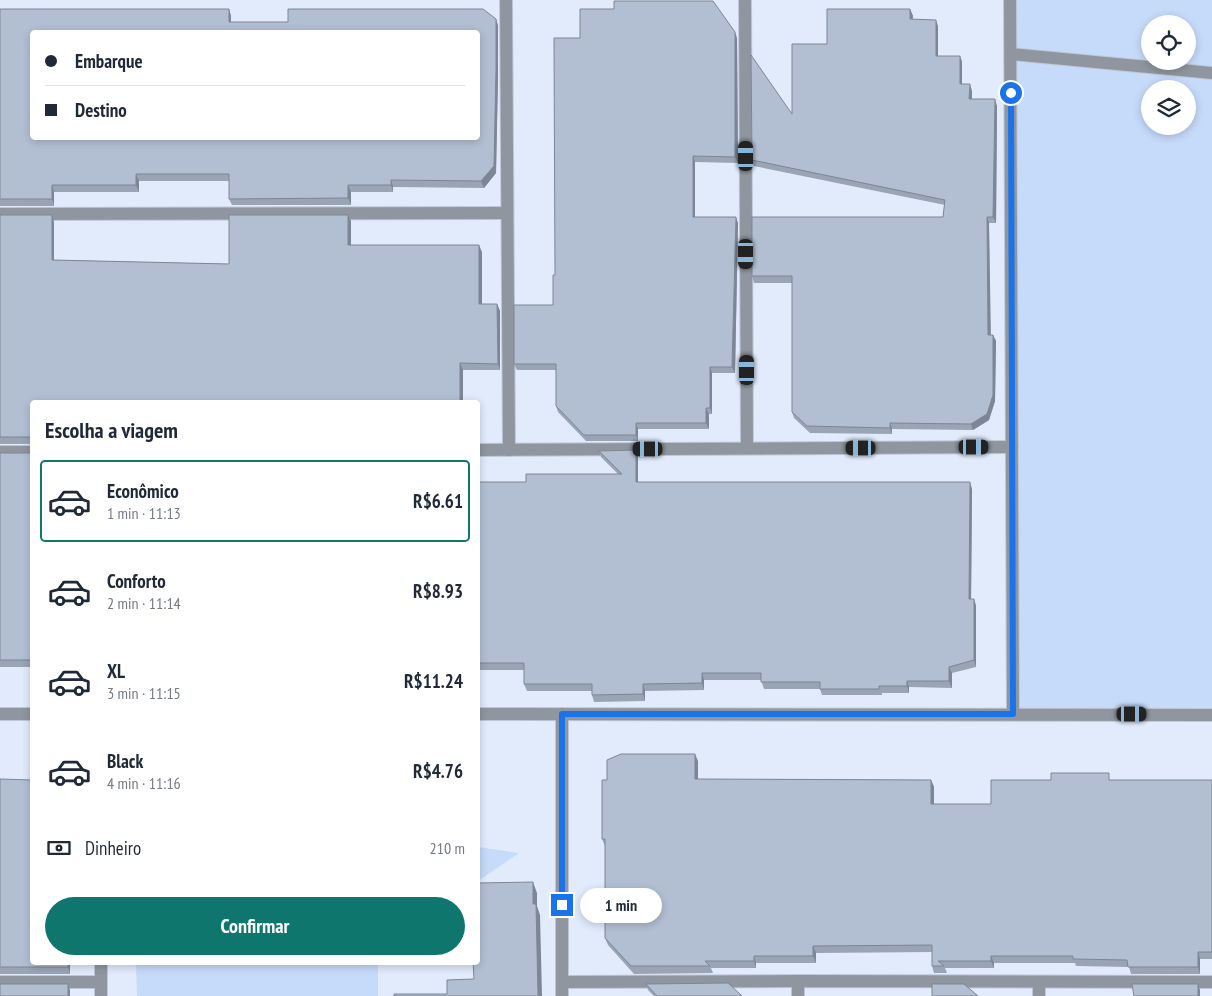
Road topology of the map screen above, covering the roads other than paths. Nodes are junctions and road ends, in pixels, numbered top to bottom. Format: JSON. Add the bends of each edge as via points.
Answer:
{"nodes":[{"id":1,"x":506,"y":0,"type":"edge"},
{"id":2,"x":745,"y":0,"type":"edge"},
{"id":3,"x":1010,"y":0,"type":"edge"},
{"id":4,"x":1011,"y":54,"type":"junction"},
{"id":5,"x":1212,"y":73,"type":"edge"},
{"id":6,"x":507,"y":213,"type":"junction"},
{"id":7,"x":0,"y":214,"type":"edge"},
{"id":8,"x":1012,"y":447,"type":"junction"},
{"id":9,"x":747,"y":448,"type":"junction"},
{"id":10,"x":480,"y":450,"type":"edge"},
{"id":11,"x":508,"y":450,"type":"junction"},
{"id":12,"x":0,"y":452,"type":"edge"},
{"id":13,"x":30,"y":452,"type":"edge"},
{"id":14,"x":0,"y":714,"type":"edge"},
{"id":15,"x":30,"y":714,"type":"edge"},
{"id":16,"x":480,"y":714,"type":"edge"},
{"id":17,"x":562,"y":714,"type":"junction"},
{"id":18,"x":1013,"y":714,"type":"junction"},
{"id":19,"x":1212,"y":715,"type":"edge"},
{"id":20,"x":100,"y":965,"type":"edge"},
{"id":21,"x":798,"y":981,"type":"junction"},
{"id":22,"x":0,"y":982,"type":"edge"},
{"id":23,"x":101,"y":982,"type":"junction"},
{"id":24,"x":562,"y":982,"type":"junction"},
{"id":25,"x":1039,"y":982,"type":"junction"},
{"id":26,"x":1212,"y":982,"type":"edge"},
{"id":27,"x":101,"y":996,"type":"edge"},
{"id":28,"x":562,"y":996,"type":"edge"},
{"id":29,"x":798,"y":996,"type":"edge"},
{"id":30,"x":1039,"y":996,"type":"edge"}],
"edges":[{"from":1,"to":6,"type":"street"},
{"from":2,"to":9,"type":"street"},
{"from":3,"to":4,"type":"street"},
{"from":4,"to":5,"type":"street"},
{"from":4,"to":8,"type":"street"},
{"from":6,"to":7,"type":"street"},
{"from":6,"to":11,"type":"street"},
{"from":8,"to":9,"type":"street"},
{"from":8,"to":18,"type":"street"},
{"from":9,"to":11,"type":"street"},
{"from":10,"to":11,"type":"street"},
{"from":12,"to":13,"type":"street"},
{"from":14,"to":15,"type":"street"},
{"from":16,"to":17,"type":"street"},
{"from":17,"to":18,"type":"street"},
{"from":17,"to":24,"type":"street"},
{"from":18,"to":19,"type":"street"},
{"from":20,"to":23,"type":"street"},
{"from":21,"to":24,"type":"street"},
{"from":21,"to":25,"type":"street"},
{"from":21,"to":29,"type":"street"},
{"from":22,"to":23,"type":"street"},
{"from":23,"to":27,"type":"street"},
{"from":24,"to":28,"type":"street"},
{"from":25,"to":26,"type":"street"},
{"from":25,"to":30,"type":"street"}]}
